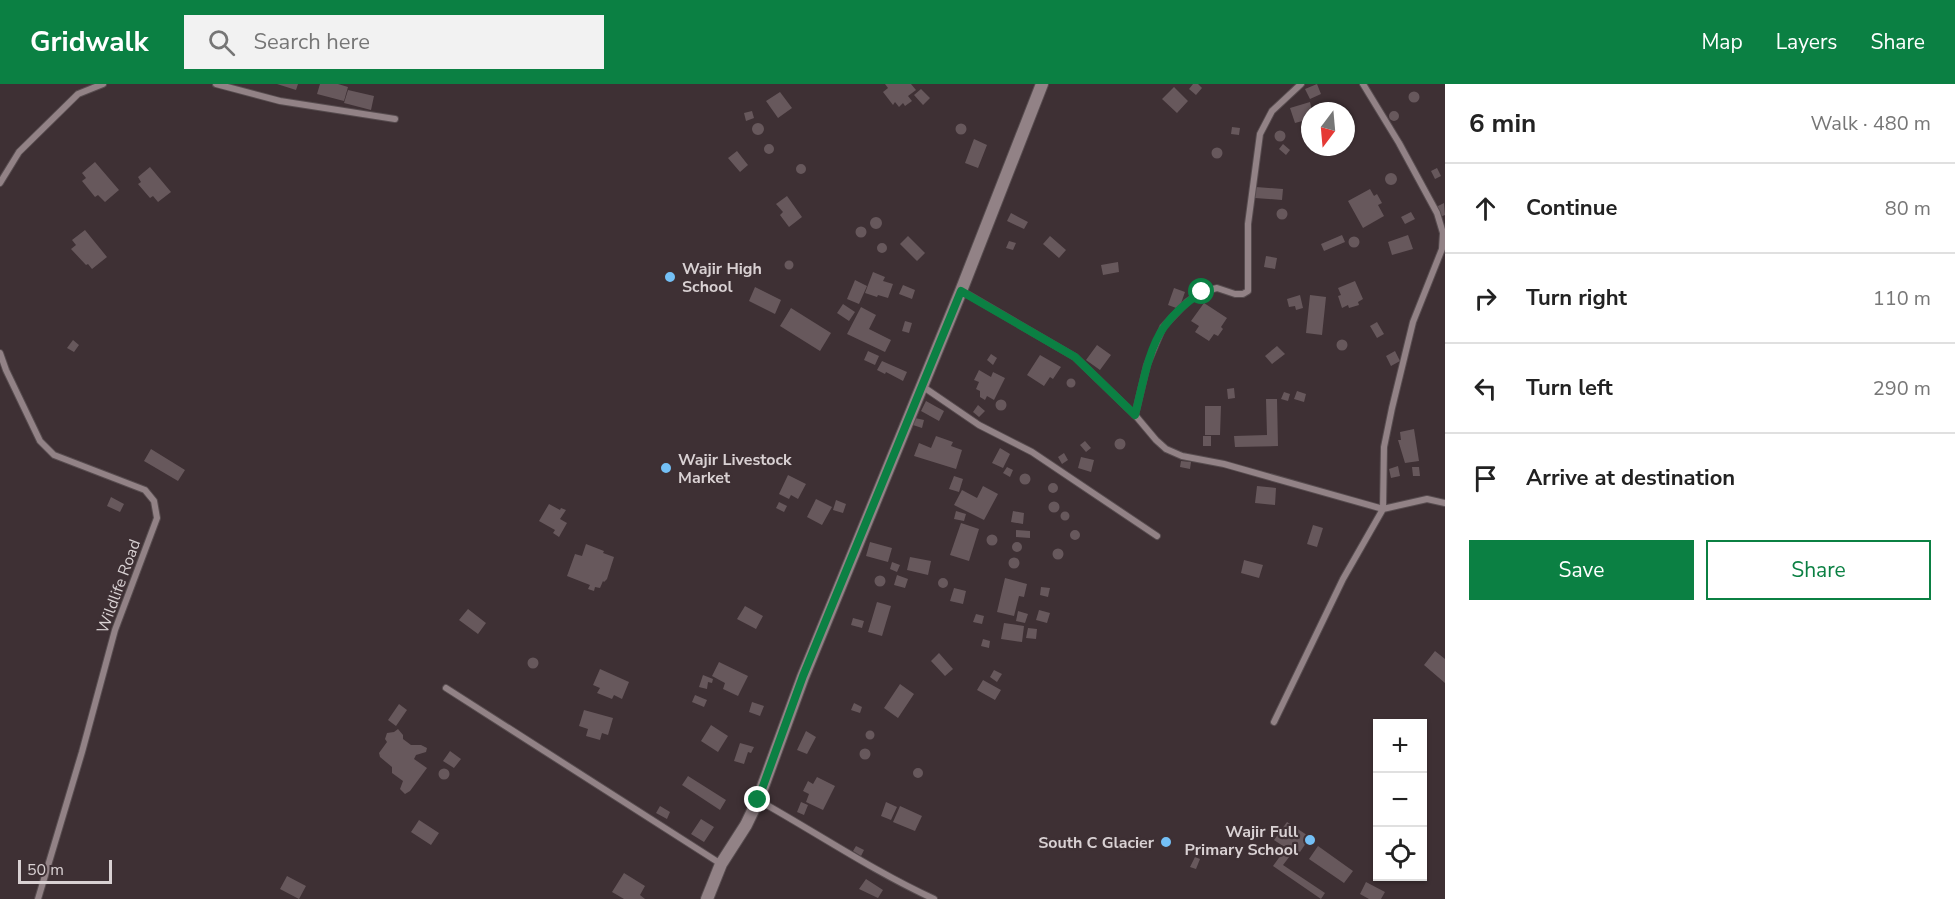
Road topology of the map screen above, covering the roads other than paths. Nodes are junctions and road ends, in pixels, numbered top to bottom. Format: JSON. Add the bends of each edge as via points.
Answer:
{"nodes":[{"id":1,"x":104,"y":84,"type":"edge"},
{"id":2,"x":216,"y":84,"type":"edge"},
{"id":3,"x":1042,"y":84,"type":"edge"},
{"id":4,"x":1301,"y":84,"type":"edge"},
{"id":5,"x":1363,"y":84,"type":"edge"},
{"id":6,"x":395,"y":119,"type":"dead end"},
{"id":7,"x":0,"y":183,"type":"edge"},
{"id":8,"x":961,"y":291,"type":"junction"},
{"id":9,"x":0,"y":353,"type":"edge"},
{"id":10,"x":922,"y":386,"type":"junction"},
{"id":11,"x":1135,"y":415,"type":"junction"},
{"id":12,"x":1445,"y":503,"type":"edge"},
{"id":13,"x":1383,"y":509,"type":"junction"},
{"id":14,"x":1157,"y":536,"type":"dead end"},
{"id":15,"x":447,"y":688,"type":"dead end"},
{"id":16,"x":1274,"y":722,"type":"dead end"},
{"id":17,"x":758,"y":800,"type":"junction"},
{"id":18,"x":721,"y":864,"type":"junction"},
{"id":19,"x":38,"y":899,"type":"edge"},
{"id":20,"x":707,"y":899,"type":"edge"},
{"id":21,"x":934,"y":899,"type":"edge"}],
"edges":[{"from":1,"to":7,"type":"street","via":[[78,94],[19,152]]},
{"from":2,"to":6,"type":"street","via":[[280,101]]},
{"from":3,"to":8,"type":"street"},
{"from":4,"to":11,"type":"street","via":[[1272,111],[1260,134],[1248,224],[1248,291],[1235,294],[1217,288],[1202,292],[1164,327],[1147,365]]},
{"from":5,"to":13,"type":"street","via":[[1432,203],[1443,233],[1442,249],[1413,322],[1392,408],[1384,447]]},
{"from":8,"to":10,"type":"street"},
{"from":8,"to":11,"type":"street","via":[[1075,357]]},
{"from":9,"to":19,"type":"street","name":"Wildlife Road","via":[[40,441],[54,455],[145,490],[154,501],[157,518],[115,630]]},
{"from":10,"to":14,"type":"street","via":[[980,425],[1032,452]]},
{"from":10,"to":17,"type":"street","via":[[803,676]]},
{"from":11,"to":13,"type":"street","via":[[1166,449],[1182,456]]},
{"from":12,"to":13,"type":"street","via":[[1427,499]]},
{"from":13,"to":16,"type":"street","via":[[1343,579]]},
{"from":15,"to":18,"type":"street"},
{"from":17,"to":18,"type":"street"},
{"from":17,"to":21,"type":"street","via":[[897,882]]},
{"from":18,"to":20,"type":"street"}]}
